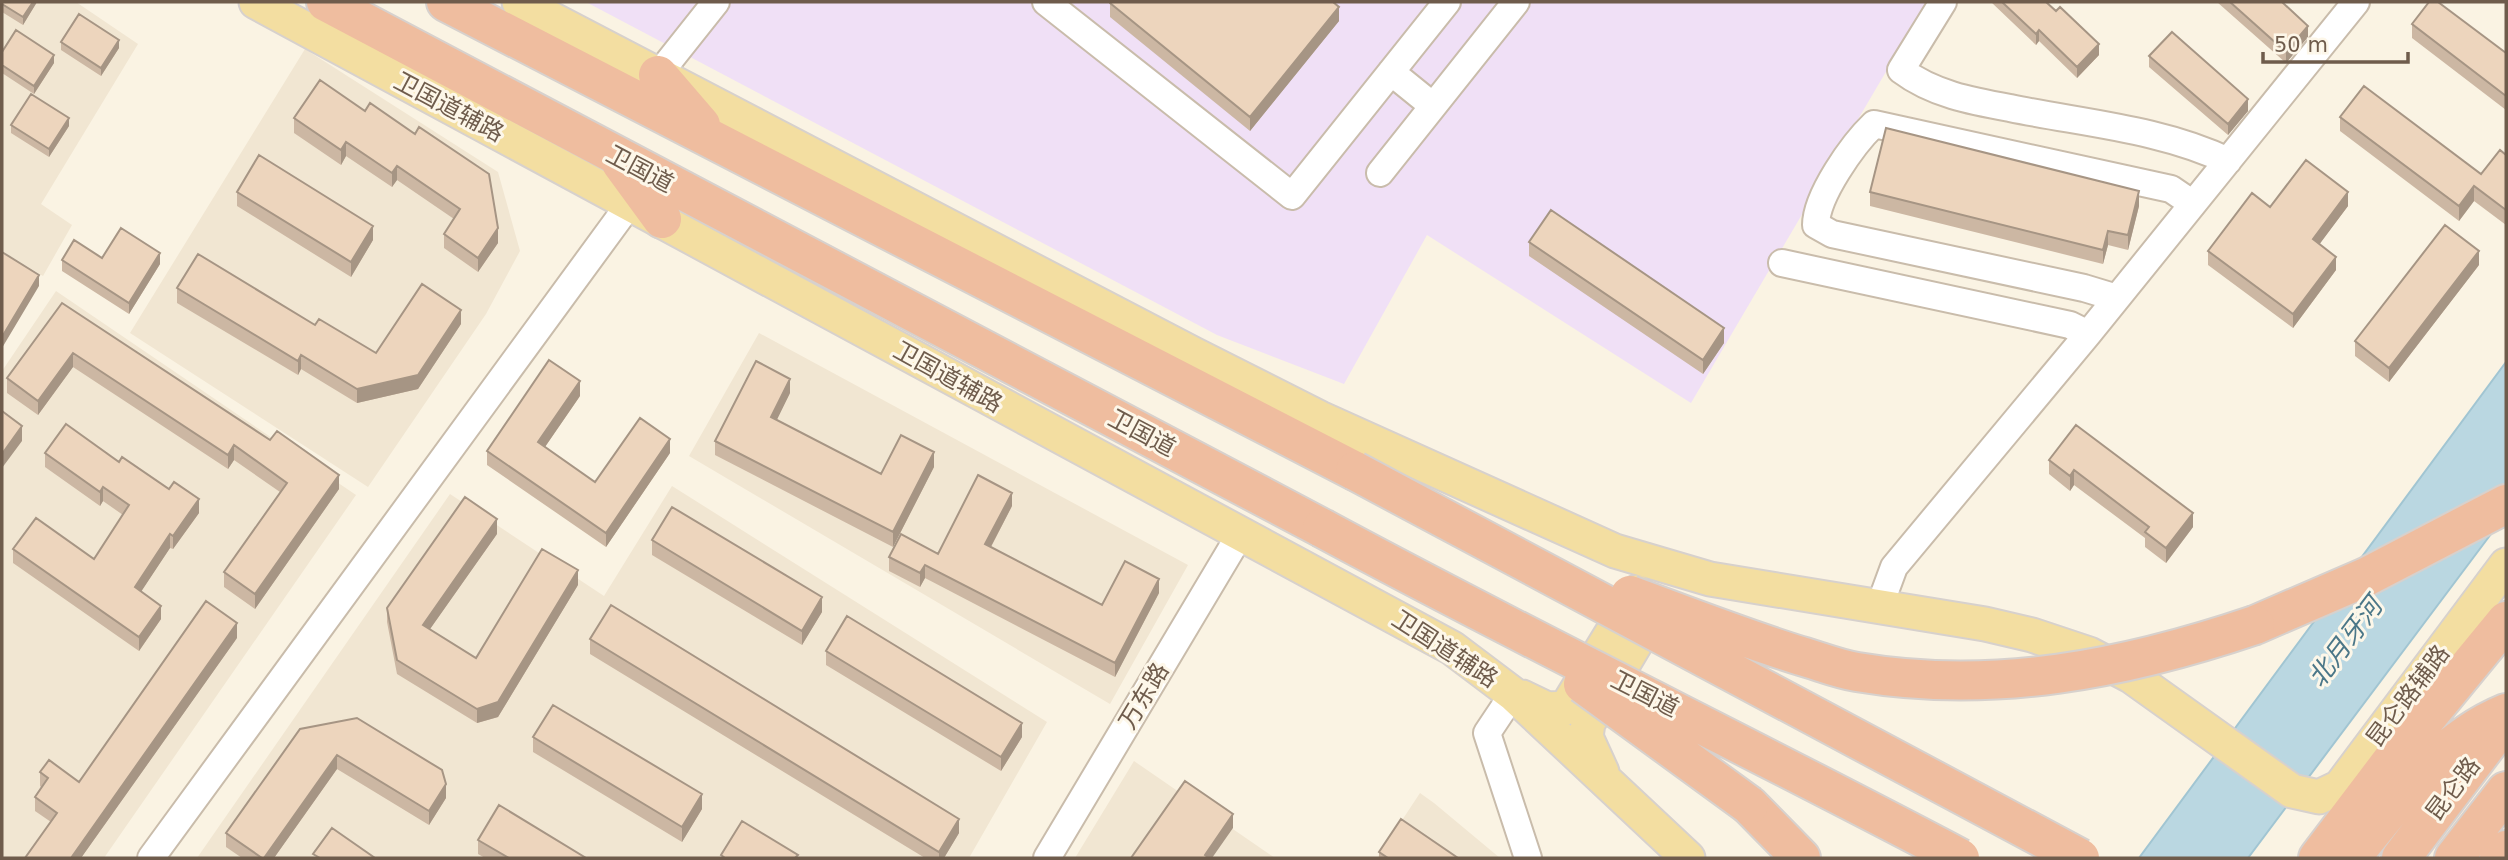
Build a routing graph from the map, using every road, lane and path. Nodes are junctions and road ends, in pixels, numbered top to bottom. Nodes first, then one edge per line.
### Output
1 (256, 2) edge
2 (265, 2) edge
3 (446, 2) edge
4 (519, 2) edge
5 (716, 2) edge
6 (1046, 2) edge
7 (1447, 2) edge
8 (1516, 2) edge
9 (1943, 2) edge
10 (2356, 2) edge
11 (333, 6) edge
12 (1076, 11) edge
13 (1391, 72) junction
14 (658, 75) junction
15 (592, 78) junction
16 (1433, 106) junction
17 (711, 137) junction
18 (615, 156) junction
19 (2228, 161) junction
20 (1380, 173) dead end
21 (2193, 204) junction
22 (646, 211) junction
23 (1782, 263) dead end
24 (2117, 298) junction
25 (2088, 334) junction
26 (2506, 504) edge
27 (1241, 533) junction
28 (1484, 540) junction
29 (1615, 551) junction
30 (2506, 565) edge
31 (1710, 579) junction
32 (1880, 605) junction
33 (2506, 621) edge
34 (1515, 632) junction
35 (1513, 694) junction
36 (2506, 713) edge
37 (2506, 720) edge
38 (1612, 789) junction
39 (2506, 791) edge
40 (2506, 821) edge
41 (2506, 850) edge
42 (151, 858) edge
43 (1047, 858) edge
44 (1528, 858) edge
45 (1688, 858) edge
46 (1801, 858) edge
47 (1960, 858) edge
48 (2080, 858) edge
49 (2318, 858) edge
50 (2351, 858) edge
51 (2401, 858) edge
52 (2454, 858) edge
53 (2478, 858) edge
54 (2499, 858) edge

1 - 22 main road, 卫国道辅路
2 - 11 main road
3 - 15 highway
4 - 14 main road
5 - 14 street
6 - 12 street
7 - 13 street
8 - 16 street
9 - 19 street
10 - 19 street
11 - 18 highway, 卫国道
12 - 13 street
13 - 16 street
14 - 15 main road
14 - 17 highway
14 - 29 main road
15 - 17 highway
16 - 20 street
17 - 28 highway, bridge
18 - 22 highway
18 - 34 highway, 卫国道, bridge
19 - 21 street
21 - 24 street
21 - 24 street
22 - 27 main road, 卫国道辅路
22 - 42 street
23 - 25 street
24 - 25 street
25 - 32 street
26 - 28 highway, bridge
27 - 35 main road, 卫国道辅路
27 - 43 street, 万东路
28 - 48 highway, bridge
29 - 31 main road
29 - 35 main road
30 - 32 main road, 昆仑路辅路
31 - 32 main road
31 - 38 main road
33 - 49 highway
34 - 46 highway, bridge
34 - 47 highway, 卫国道, bridge
35 - 38 main road, 卫国道辅路
35 - 44 street
36 - 50 highway
37 - 51 highway, 昆仑路
38 - 45 main road
39 - 52 highway, 昆仑路
40 - 53 highway
41 - 54 highway

